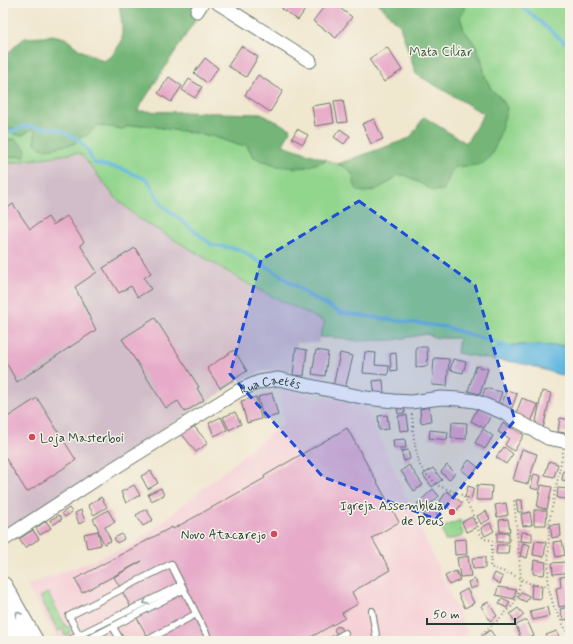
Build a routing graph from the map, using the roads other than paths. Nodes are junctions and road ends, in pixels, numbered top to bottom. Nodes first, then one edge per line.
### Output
1 (218, 3) edge
2 (310, 61) dead end
3 (568, 442) edge
4 (3, 540) edge
5 (3, 586) edge
6 (182, 588) junction
7 (372, 611) dead end
8 (196, 614) junction
9 (3, 620) edge
10 (113, 627) junction
11 (345, 634) dead end
12 (79, 635) junction
13 (14, 641) edge
14 (34, 641) edge
15 (66, 641) edge
16 (85, 641) edge
17 (121, 641) edge
18 (146, 641) edge
19 (210, 641) edge
20 (331, 641) edge
21 (377, 641) edge

1 - 2 street
3 - 4 street, Rua Caetés
14 -> 5 main road
6 - 8 lane
6 - 10 lane
6 -> 12 lane
6 - 12 lane
7 - 21 lane
8 - 18 lane
8 - 19 lane
9 - 13 highway
10 - 16 lane
10 - 17 lane
11 - 20 lane
12 - 15 lane

